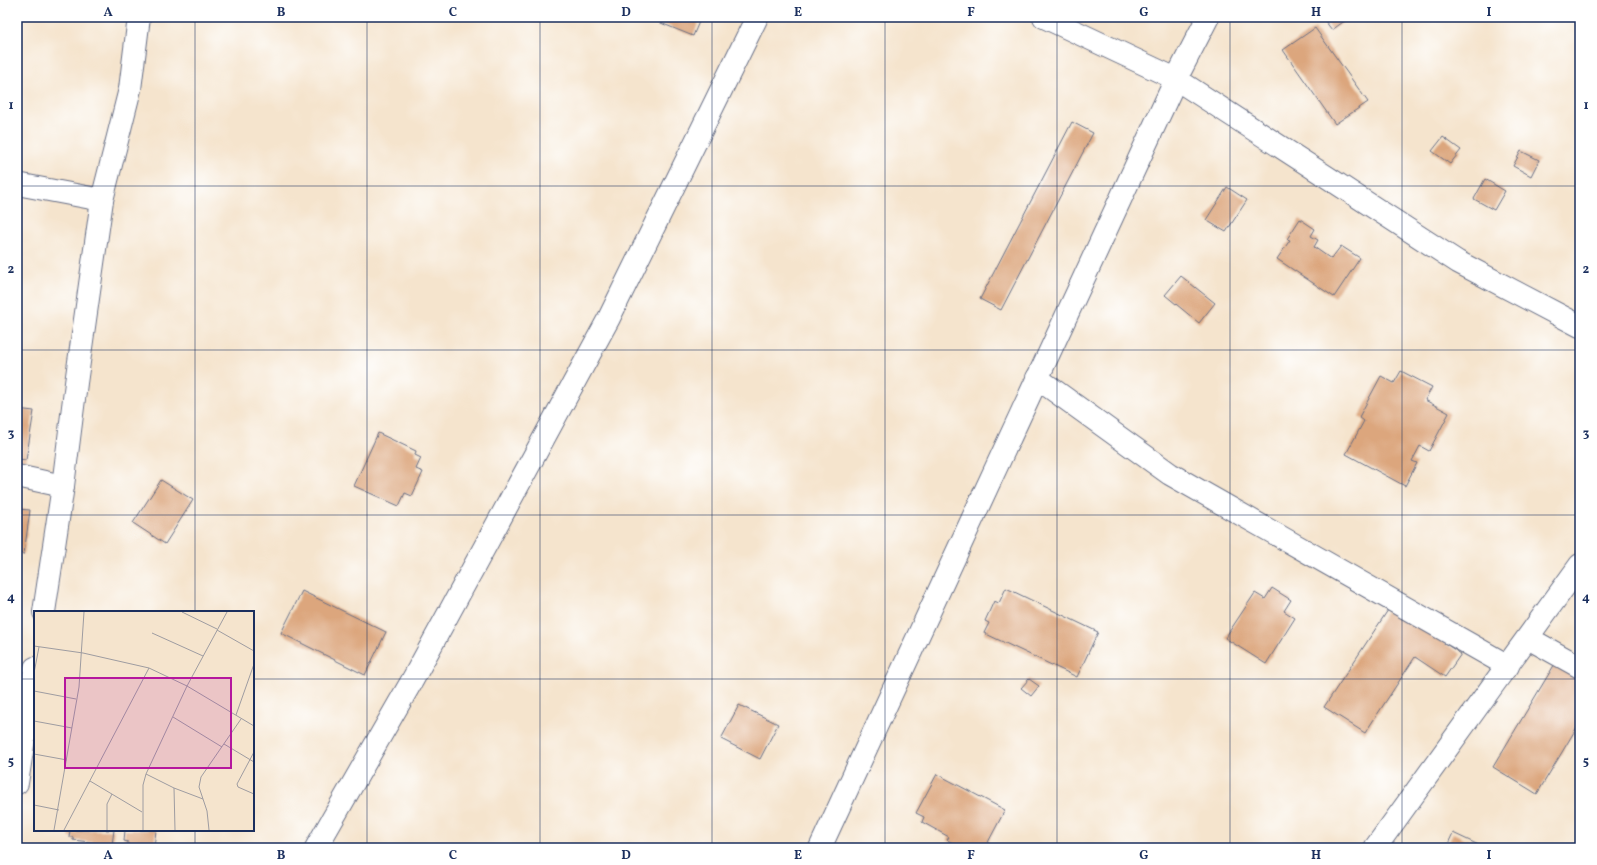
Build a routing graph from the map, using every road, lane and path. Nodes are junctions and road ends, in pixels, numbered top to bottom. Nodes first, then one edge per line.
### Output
1 (139, 17) edge
2 (757, 17) edge
3 (1044, 17) edge
4 (1208, 17) edge
5 (1176, 79) junction
6 (17, 184) edge
7 (102, 200) junction
8 (1580, 326) edge
9 (1037, 378) junction
10 (17, 476) edge
11 (64, 486) junction
12 (1580, 565) edge
13 (44, 611) edge
14 (1528, 638) junction
15 (1508, 666) junction
16 (1580, 668) edge
17 (34, 674) edge
18 (17, 783) edge
19 (316, 848) edge
20 (820, 848) edge
21 (1375, 848) edge

1 - 7 street
2 - 19 street
3 - 5 street
4 - 5 street
5 - 8 street
5 - 9 street
6 - 7 street
7 - 11 street
9 - 15 street
9 - 20 street
10 - 11 street
11 - 13 street
12 - 14 street
14 - 15 street
14 - 16 street
15 - 21 street
17 - 18 street

